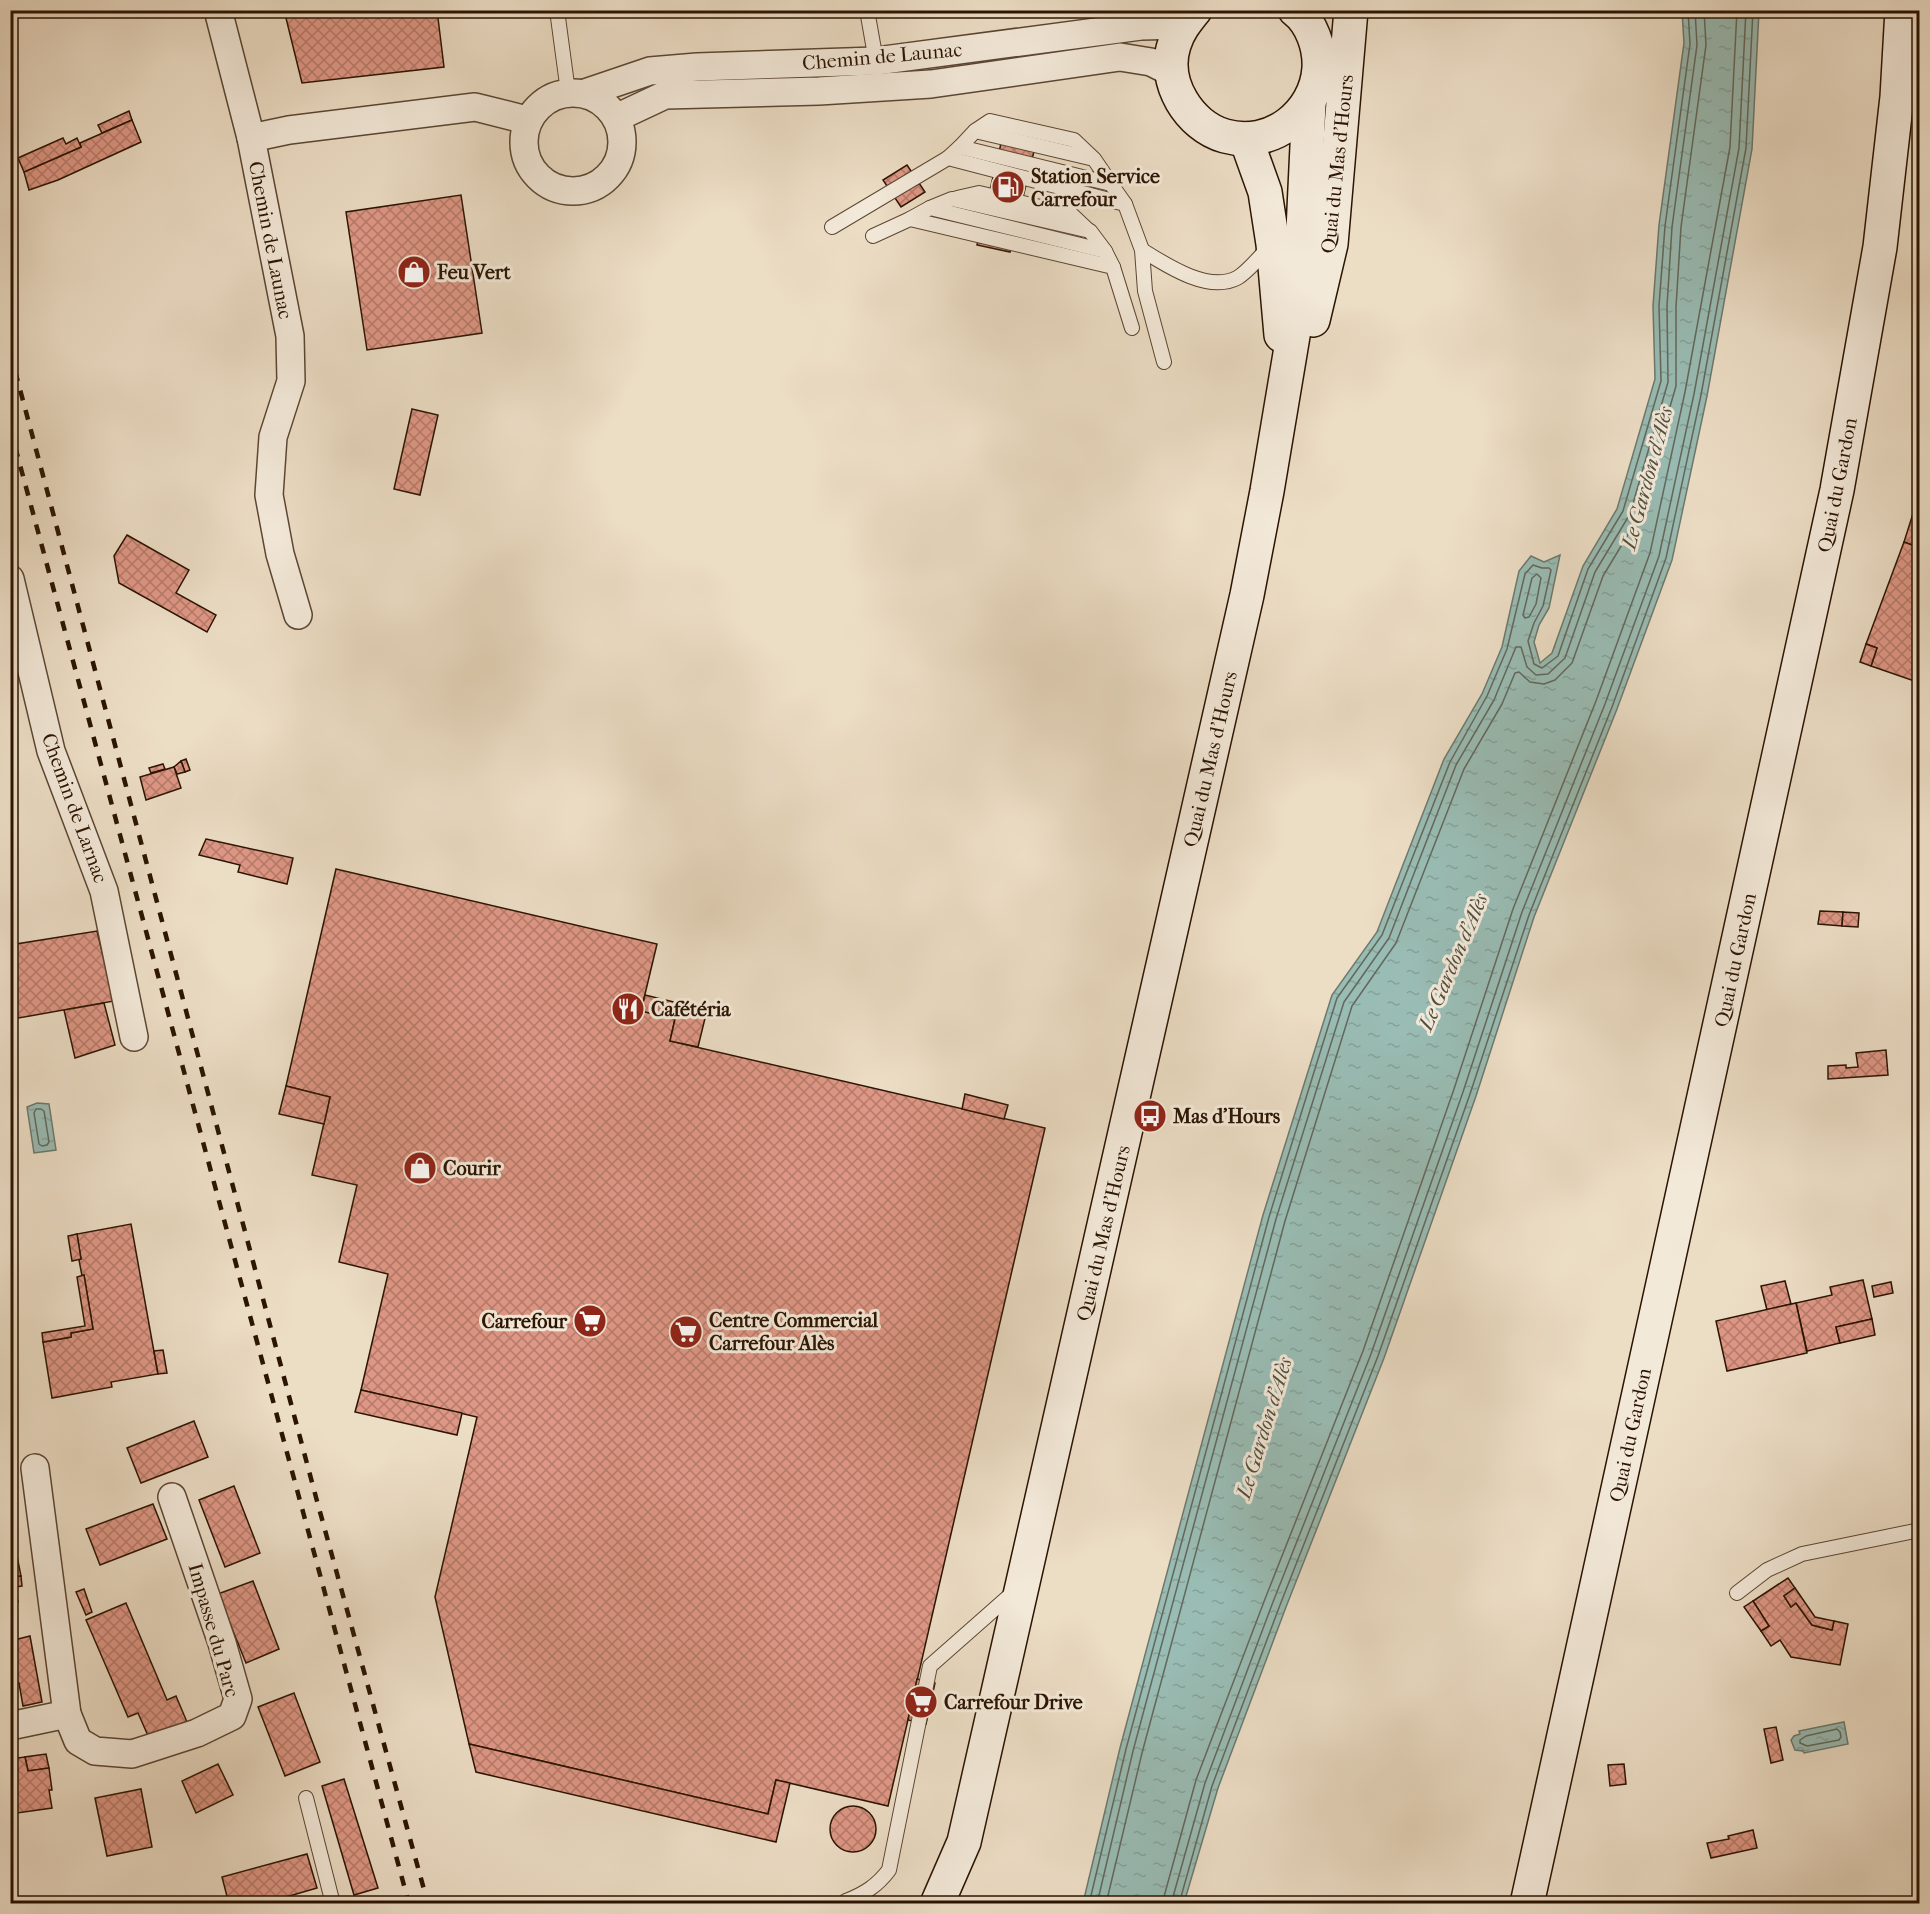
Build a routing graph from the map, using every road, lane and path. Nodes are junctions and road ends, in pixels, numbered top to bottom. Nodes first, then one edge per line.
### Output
1 (218, 10) edge
2 (557, 10) edge
3 (867, 10) edge
4 (1295, 10) edge
5 (1325, 10) edge
6 (1351, 10) edge
7 (1902, 10) edge
8 (1189, 18) edge
9 (1319, 57) junction
10 (876, 61) junction
11 (1171, 72) junction
12 (576, 93) junction
13 (1309, 104) junction
14 (616, 118) junction
15 (527, 120) junction
16 (251, 138) junction
17 (1246, 139) junction
18 (960, 147) junction
19 (948, 158) junction
20 (1111, 184) junction
21 (1125, 204) junction
22 (930, 208) junction
23 (910, 219) junction
24 (832, 227) dead end
25 (873, 236) dead end
26 (1273, 244) junction
27 (1142, 250) junction
28 (1105, 251) junction
29 (1113, 267) junction
30 (1132, 328) dead end
31 (1164, 362) dead end
32 (1286, 381) junction
33 (10, 579) edge
34 (298, 615) dead end
35 (134, 1037) dead end
36 (34, 1468) dead end
37 (172, 1497) dead end
38 (1920, 1530) edge
39 (1023, 1583) junction
40 (1737, 1593) dead end
41 (67, 1714) junction
42 (10, 1726) edge
43 (306, 1798) dead end
44 (333, 1904) edge
45 (846, 1904) edge
46 (937, 1904) edge
47 (1527, 1904) edge

1 - 16 street
2 - 12 lane
3 - 10 lane
4 - 9 street
5 - 9 street, Quai du Mas d'Hours
6 - 32 street, Quai du Mas d'Hours
7 - 47 street, Quai du Gardon
8 - 10 street, Chemin de Launac
8 - 11 street
9 - 13 street, Quai du Mas d'Hours
10 - 12 street, Chemin de Launac
11 - 14 street, Chemin de Launac
11 - 17 street
12 - 14 street
12 - 15 street
13 - 17 street
13 - 32 street, Quai du Mas d'Hours
14 - 15 street
15 - 16 street, Chemin de Launac
16 - 34 street, Chemin de Launac
17 - 26 street, Quai du Mas d'Hours
18 - 19 lane
18 - 20 lane
18 - 20 lane
19 - 21 lane
19 - 24 lane
20 - 21 lane
21 - 27 lane
22 - 23 lane
22 - 28 lane
22 - 28 lane
23 - 25 lane
23 - 29 lane
26 - 27 lane
26 - 32 street, Quai du Mas d'Hours
27 - 31 lane
28 - 29 lane
29 - 30 lane
32 - 39 street, Quai du Mas d'Hours
33 - 35 street, Chemin de Larnac
36 - 41 street, Impasse du Parc
37 - 41 street, Impasse du Parc
38 - 40 lane
39 - 45 lane
39 - 46 street, Quai du Mas d'Hours
41 - 42 street
43 - 44 lane

